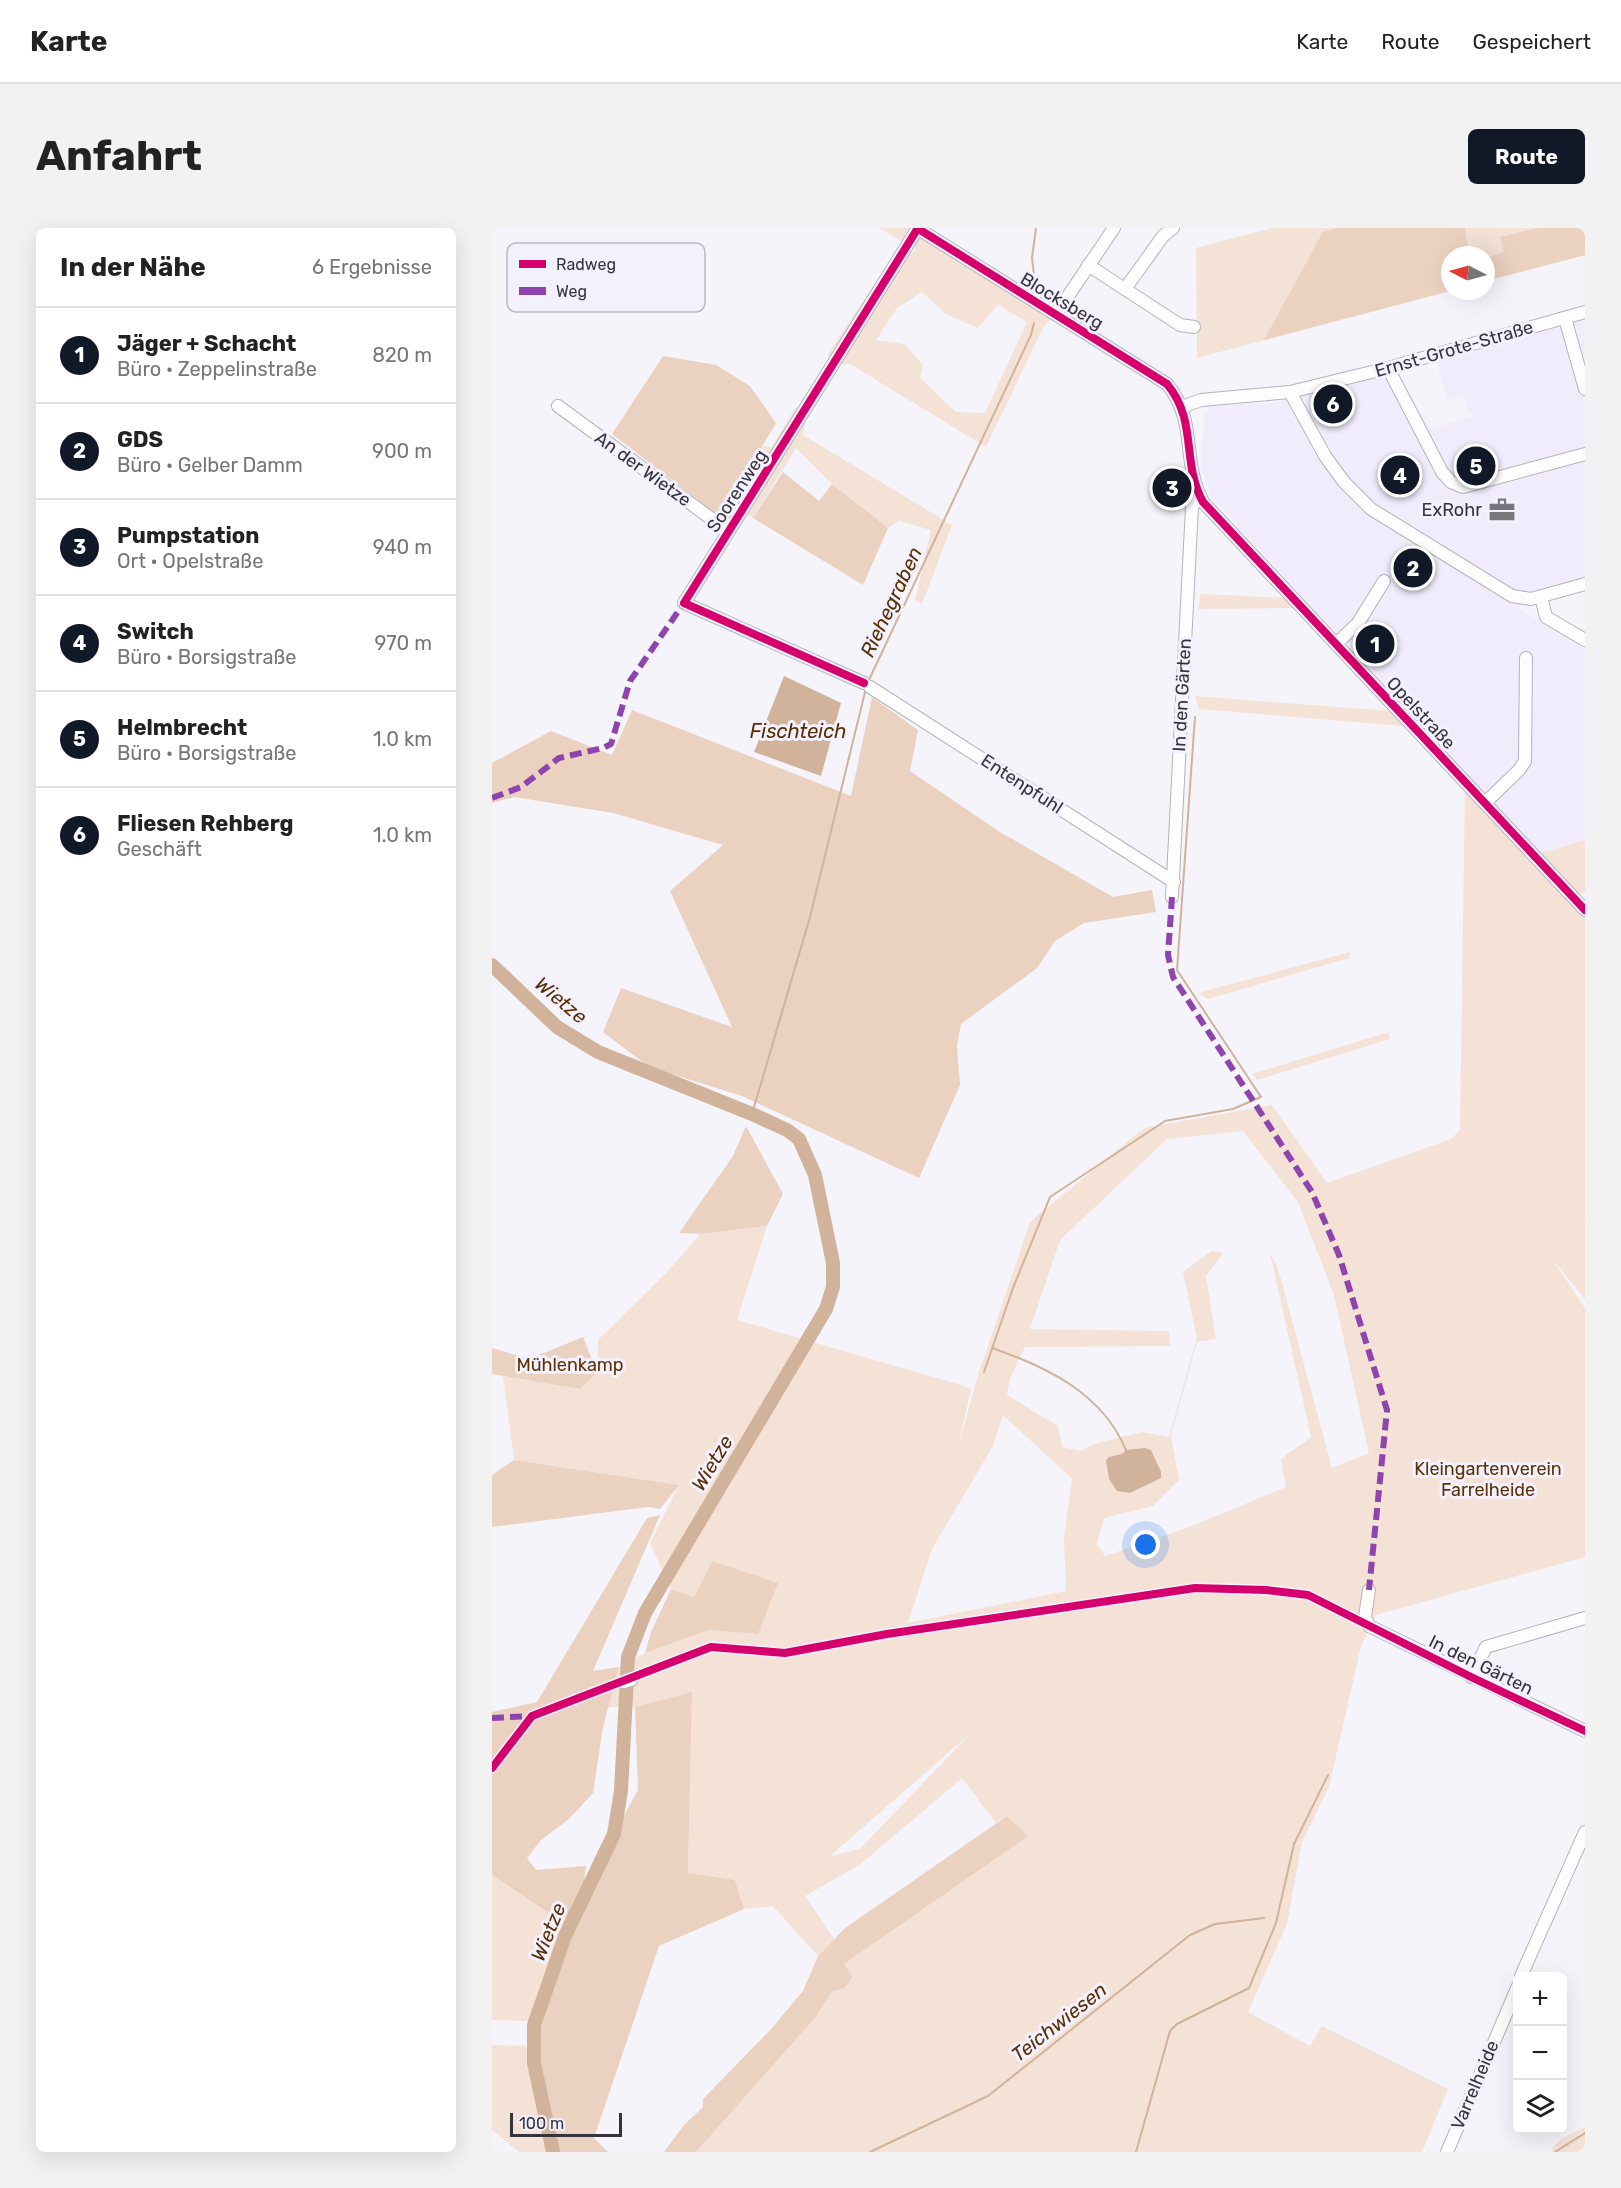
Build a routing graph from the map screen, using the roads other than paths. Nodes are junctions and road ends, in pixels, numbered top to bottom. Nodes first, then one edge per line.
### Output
1 (917, 228) edge
2 (1114, 228) edge
3 (1173, 228) edge
4 (1088, 264) junction
5 (1125, 289) junction
6 (1585, 312) edge
7 (1056, 314) junction
8 (1565, 318) junction
9 (1194, 327) dead end
10 (1388, 368) junction
11 (1585, 389) edge
12 (1290, 392) junction
13 (558, 406) dead end
14 (1182, 407) junction
15 (1585, 454) edge
16 (1200, 495) junction
17 (728, 531) junction
18 (1384, 581) dead end
19 (1585, 584) edge
20 (1541, 597) junction
21 (1585, 640) edge
22 (1336, 644) junction
23 (1526, 658) dead end
24 (867, 685) joint
25 (1485, 803) junction
26 (1174, 882) junction
27 (1172, 897) dead end
28 (1585, 910) edge
29 (1368, 1590) dead end
30 (1585, 1618) edge
31 (1471, 1677) junction
32 (1585, 1731) edge
33 (1585, 1832) edge
34 (1523, 1972) edge
35 (1513, 1998) edge
36 (1447, 2152) edge

1 - 7 street, Blocksberg
1 - 17 street, Soorenweg
2 - 4 street
3 - 5 street
4 - 5 street
4 - 7 street
5 - 9 street
6 - 8 street, Ernst-Grote-Straße
7 - 14 street, Blocksberg
8 - 10 street, Ernst-Grote-Straße
8 - 11 street
10 - 12 street, Ernst-Grote-Straße
10 - 15 street
12 - 14 street, Ernst-Grote-Straße
12 - 20 street
13 - 17 street, An der Wietze
14 - 16 street, Opelstraße
16 - 22 street, Opelstraße
16 - 26 street, In den Gärten
17 - 24 street, Soorenweg
18 - 22 street
19 - 20 street
20 - 21 street
22 - 25 street, Opelstraße
23 - 25 street
24 - 26 street, Entenpfuhl
25 - 28 street, Opelstraße
26 - 27 street, In den Gärten
29 - 31 street, In den Gärten
30 - 31 street
31 - 32 street, In den Gärten
33 - 34 street
35 - 36 street, Varrelheide

